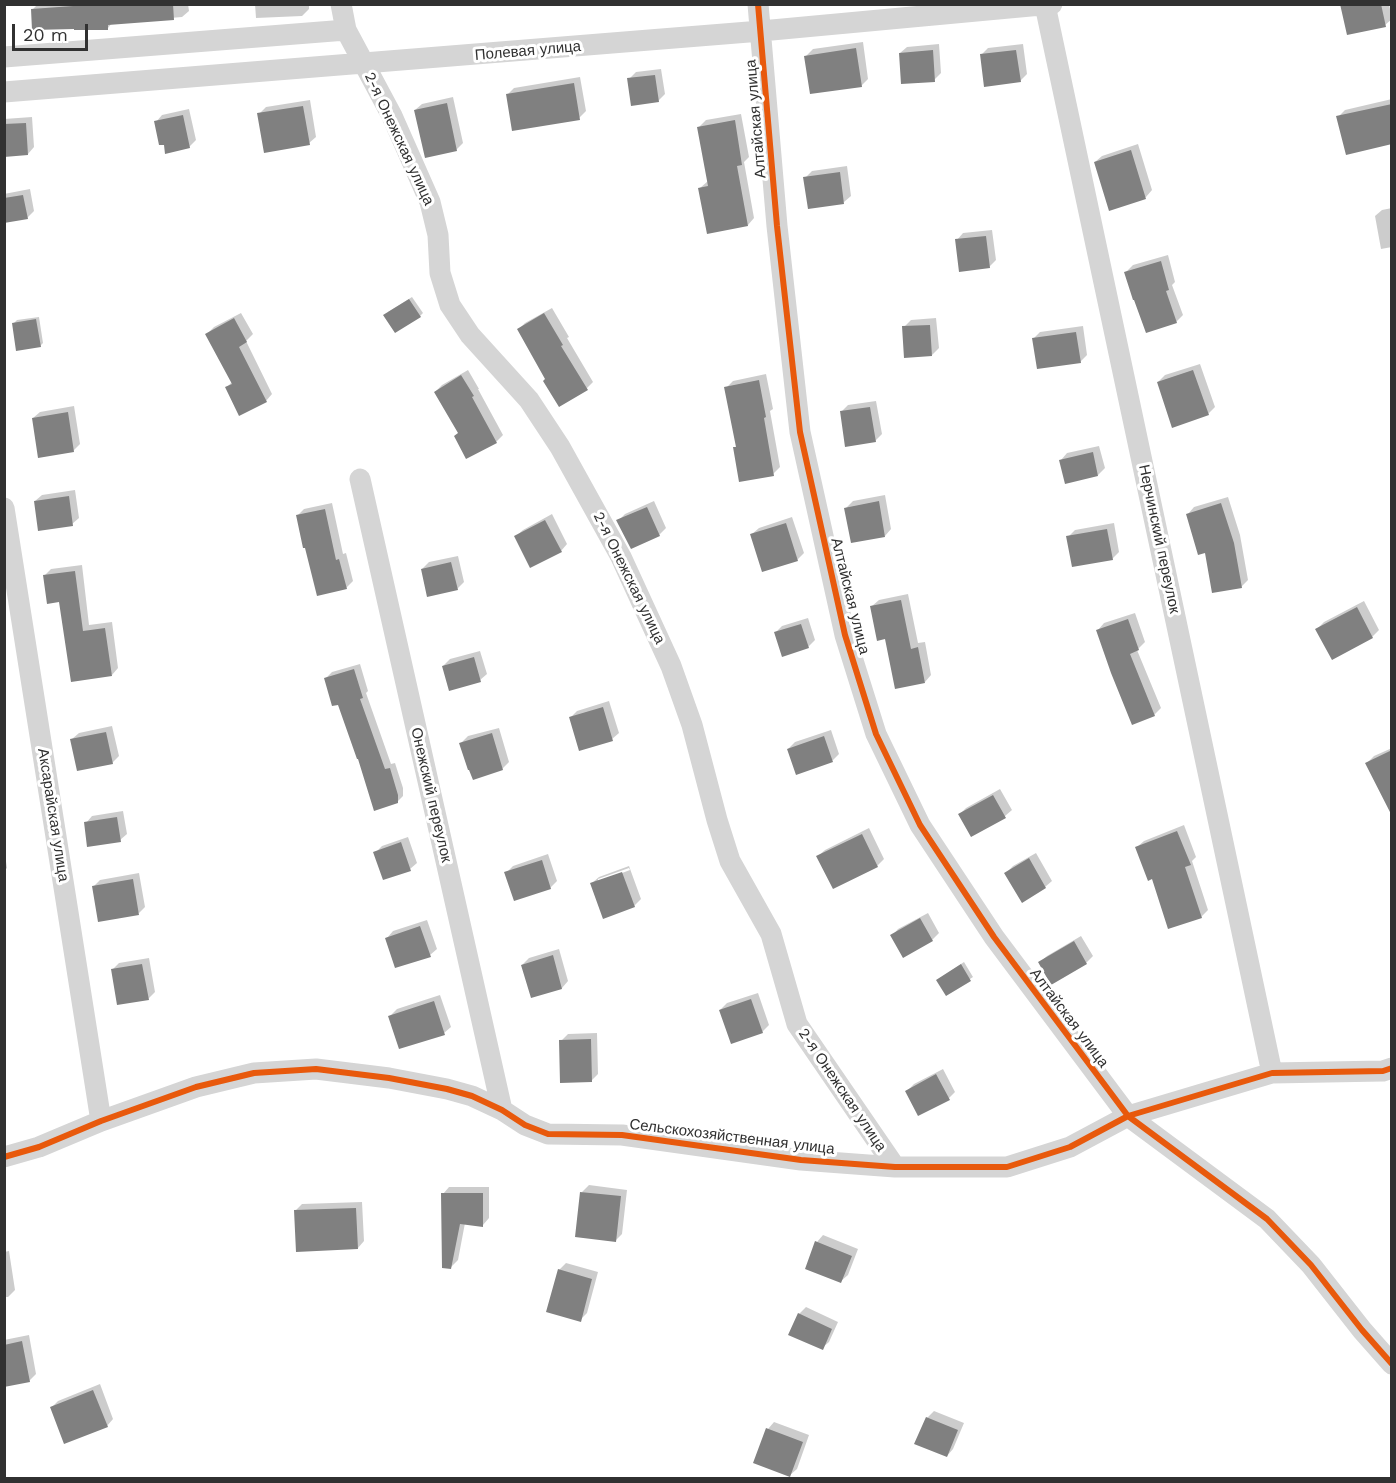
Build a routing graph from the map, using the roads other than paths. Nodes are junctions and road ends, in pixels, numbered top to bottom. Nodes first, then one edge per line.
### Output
1 (341, 4) edge
2 (758, 4) edge
3 (1049, 5) edge
4 (346, 30) junction
5 (761, 31) junction
6 (4, 57) edge
7 (365, 64) junction
8 (4, 92) edge
9 (360, 479) dead end
10 (4, 508) edge
11 (1392, 1068) edge
12 (1272, 1073) junction
13 (502, 1110) junction
14 (1128, 1116) junction
15 (102, 1121) junction
16 (4, 1157) edge
17 (894, 1167) junction
18 (1392, 1364) edge

1 - 4 street, 2-я Онежская улица
2 - 5 street, Алтайская улица
3 - 5 street, Полевая улица
3 - 12 street, Нерчинский переулок
4 - 6 street
4 - 7 street, 2-я Онежская улица
5 - 7 street, Полевая улица
5 - 14 street, Алтайская улица
7 - 8 street, Полевая улица
7 - 17 street, 2-я Онежская улица
9 - 13 street, Онежский переулок
10 - 15 street, Аксарайская улица
11 - 12 street, Сельскохозяйственная улица
12 - 14 street, Сельскохозяйственная улица
13 - 15 street, Сельскохозяйственная улица
13 - 17 street, Сельскохозяйственная улица
14 - 17 street, Сельскохозяйственная улица
14 - 18 street, Алтайская улица
15 - 16 street, Сельскохозяйственная улица

